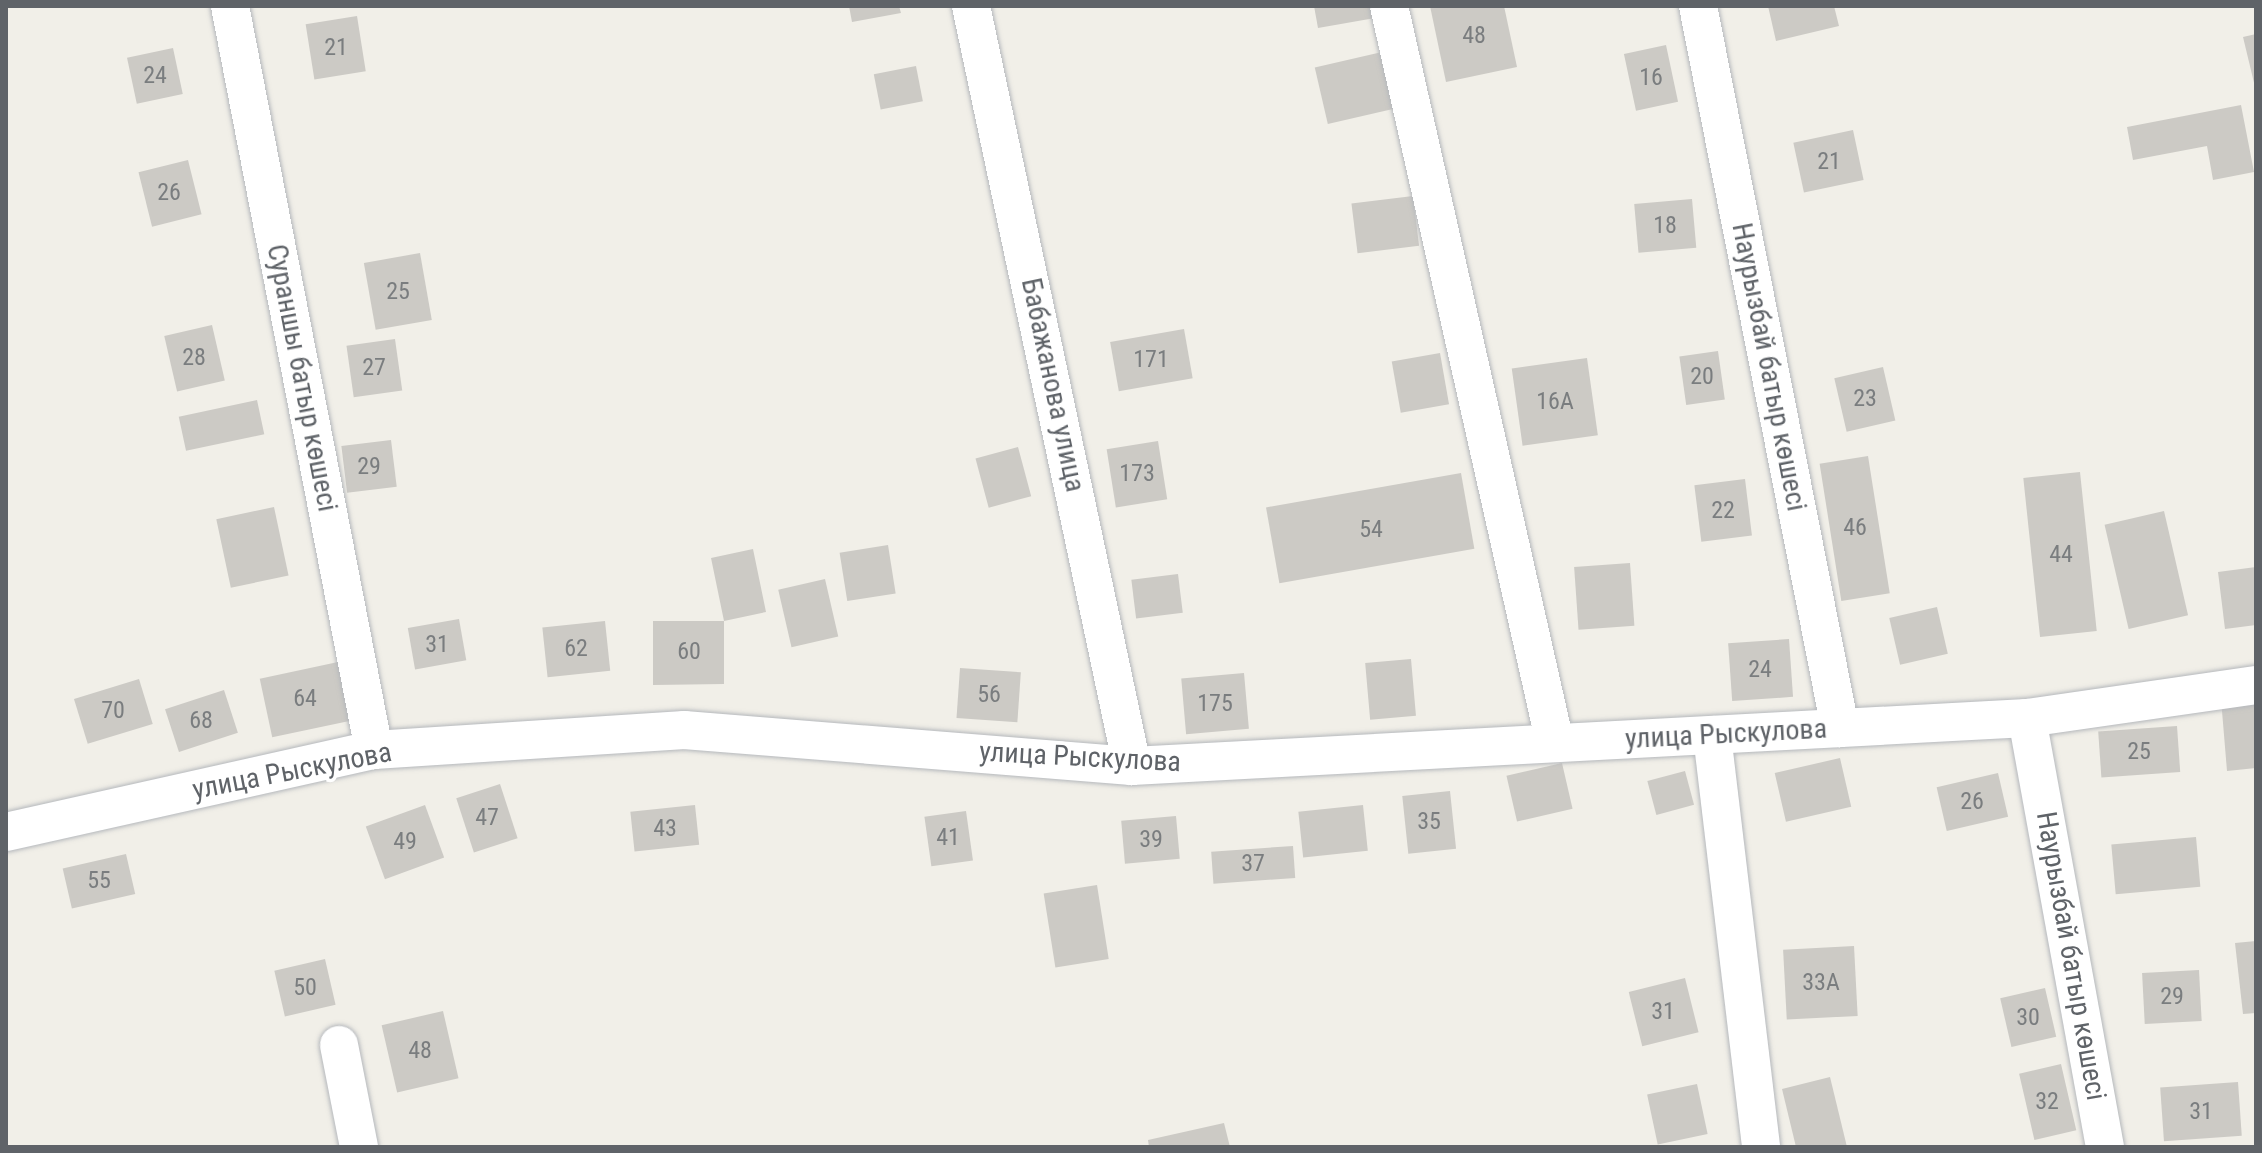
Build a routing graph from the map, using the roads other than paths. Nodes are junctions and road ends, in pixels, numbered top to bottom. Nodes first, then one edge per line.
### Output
1 (230, 6) edge
2 (971, 6) edge
3 (1389, 6) edge
4 (1698, 6) edge
5 (2256, 685) edge
6 (2027, 718) junction
7 (1840, 728) junction
8 (1712, 735) junction
9 (1555, 743) junction
10 (374, 750) junction
11 (1132, 766) junction
12 (6, 832) edge
13 (339, 1045) dead end
14 (359, 1147) edge
15 (1761, 1147) edge
16 (2105, 1147) edge

1 - 10 street, Сураншы батыр көшесі
2 - 11 street, Бабажанова улица
3 - 9 street
4 - 7 street, Наурызбай батыр көшесі
5 - 6 street, улица Рыскулова
6 - 7 street, улица Рыскулова
6 - 16 street, Наурызбай батыр көшесі
7 - 8 street, улица Рыскулова
8 - 9 street, улица Рыскулова
8 - 15 street
9 - 11 street, улица Рыскулова
10 - 11 street, улица Рыскулова
10 - 12 street, улица Рыскулова
13 - 14 street

